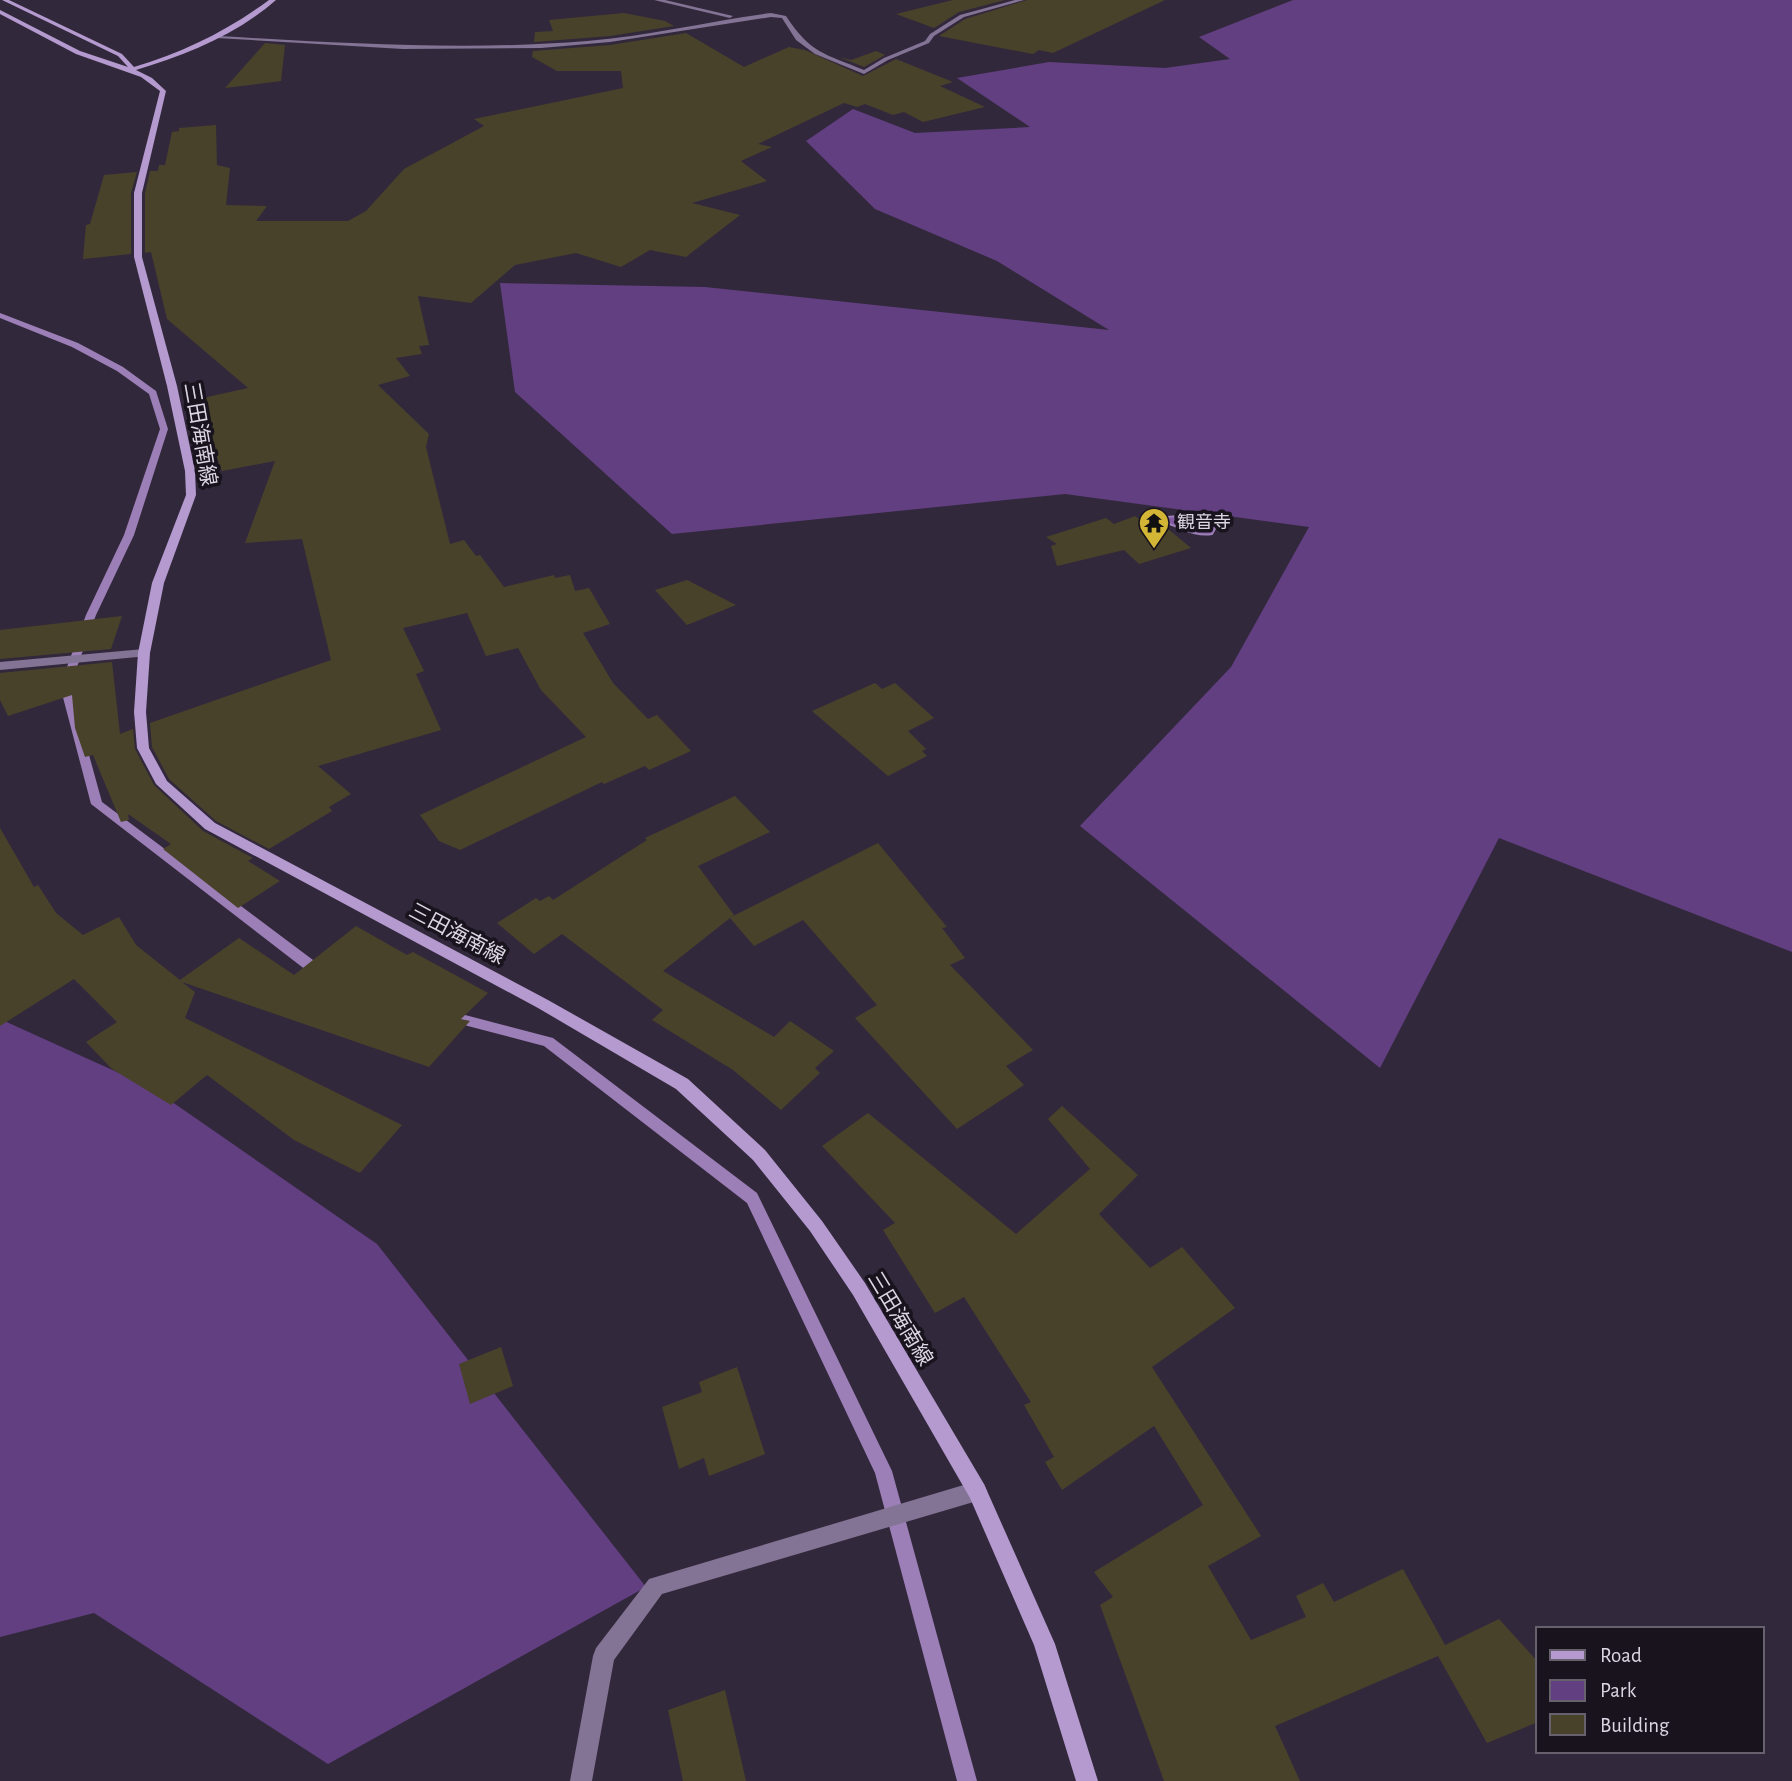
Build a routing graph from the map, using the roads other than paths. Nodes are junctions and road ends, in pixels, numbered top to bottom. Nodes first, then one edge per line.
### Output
1 (5, 0) edge
2 (273, 0) edge
3 (657, 0) edge
4 (1021, 0) edge
5 (20, 8) junction
6 (0, 12) edge
7 (740, 18) junction
8 (219, 38) junction
9 (133, 69) junction
10 (144, 653) junction
11 (0, 666) edge
12 (977, 1491) junction
13 (581, 1781) edge
14 (1087, 1781) edge

1 - 5 main road, 三田海南線
2 - 8 main road
3 - 7 street
4 - 7 street
5 - 6 main road
5 - 9 main road, 三田海南線
6 - 9 main road, 三田海南線
7 - 8 street
8 - 9 main road
9 - 10 main road, 三田海南線
10 - 11 street
10 - 12 main road, 三田海南線
12 - 13 street
12 - 14 main road, 三田海南線

